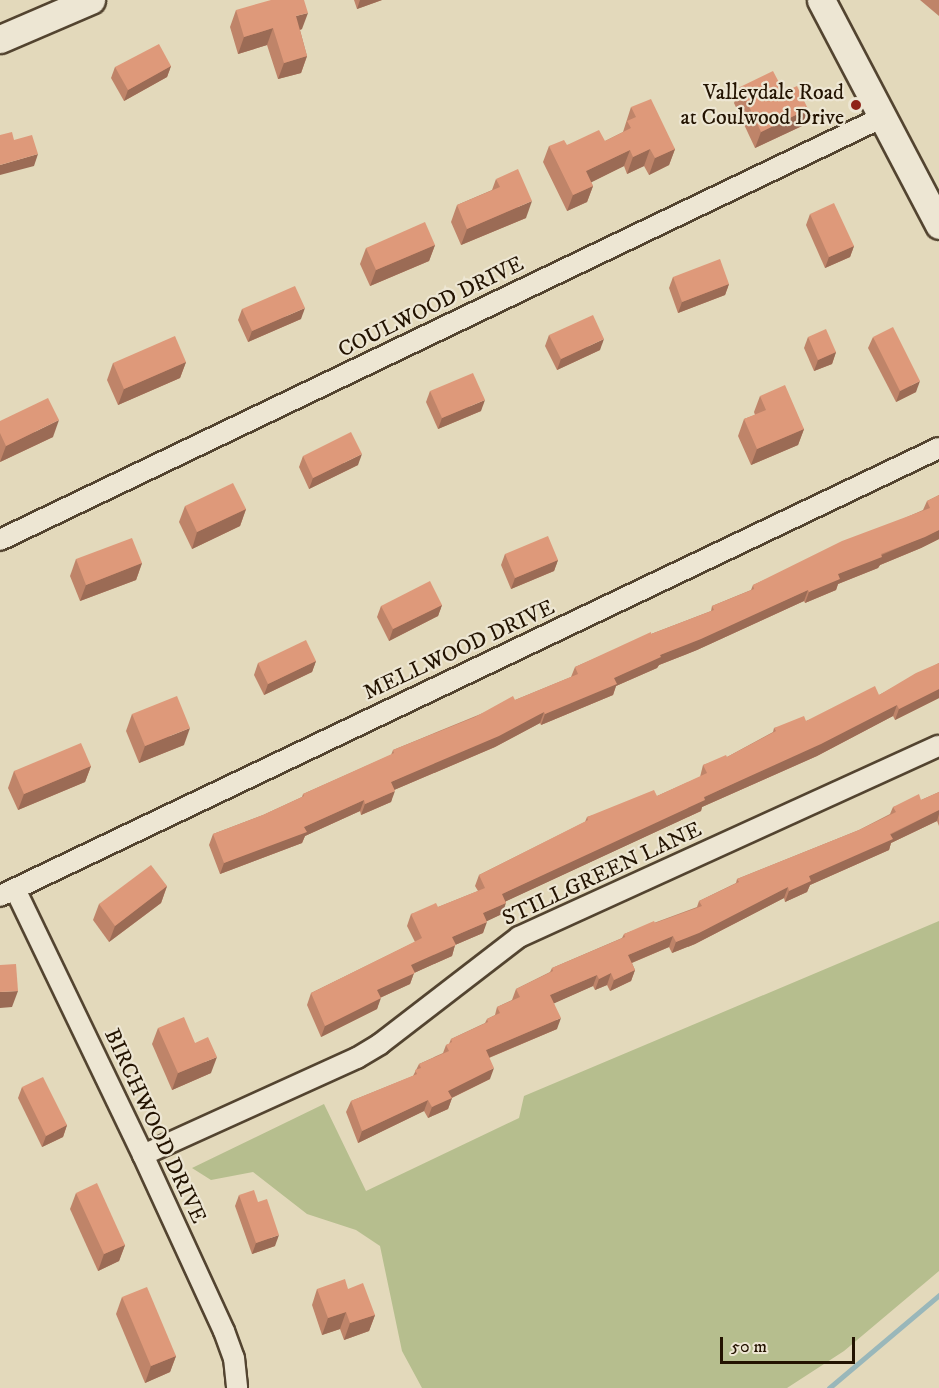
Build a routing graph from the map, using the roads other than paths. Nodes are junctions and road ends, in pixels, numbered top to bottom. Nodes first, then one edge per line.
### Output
1 (91, 0) edge
2 (821, 0) edge
3 (0, 39) edge
4 (883, 117) junction
5 (939, 225) edge
6 (939, 448) edge
7 (0, 540) edge
8 (939, 746) edge
9 (7, 892) edge
10 (143, 1155) junction
11 (237, 1388) edge

1 - 3 street
2 - 4 street
4 - 5 street
4 - 7 street, COULWOOD DRIVE
6 - 9 street, MELLWOOD DRIVE
8 - 10 street, STILLGREEN LANE
9 - 10 street, BIRCHWOOD DRIVE
10 - 11 street, BIRCHWOOD DRIVE

